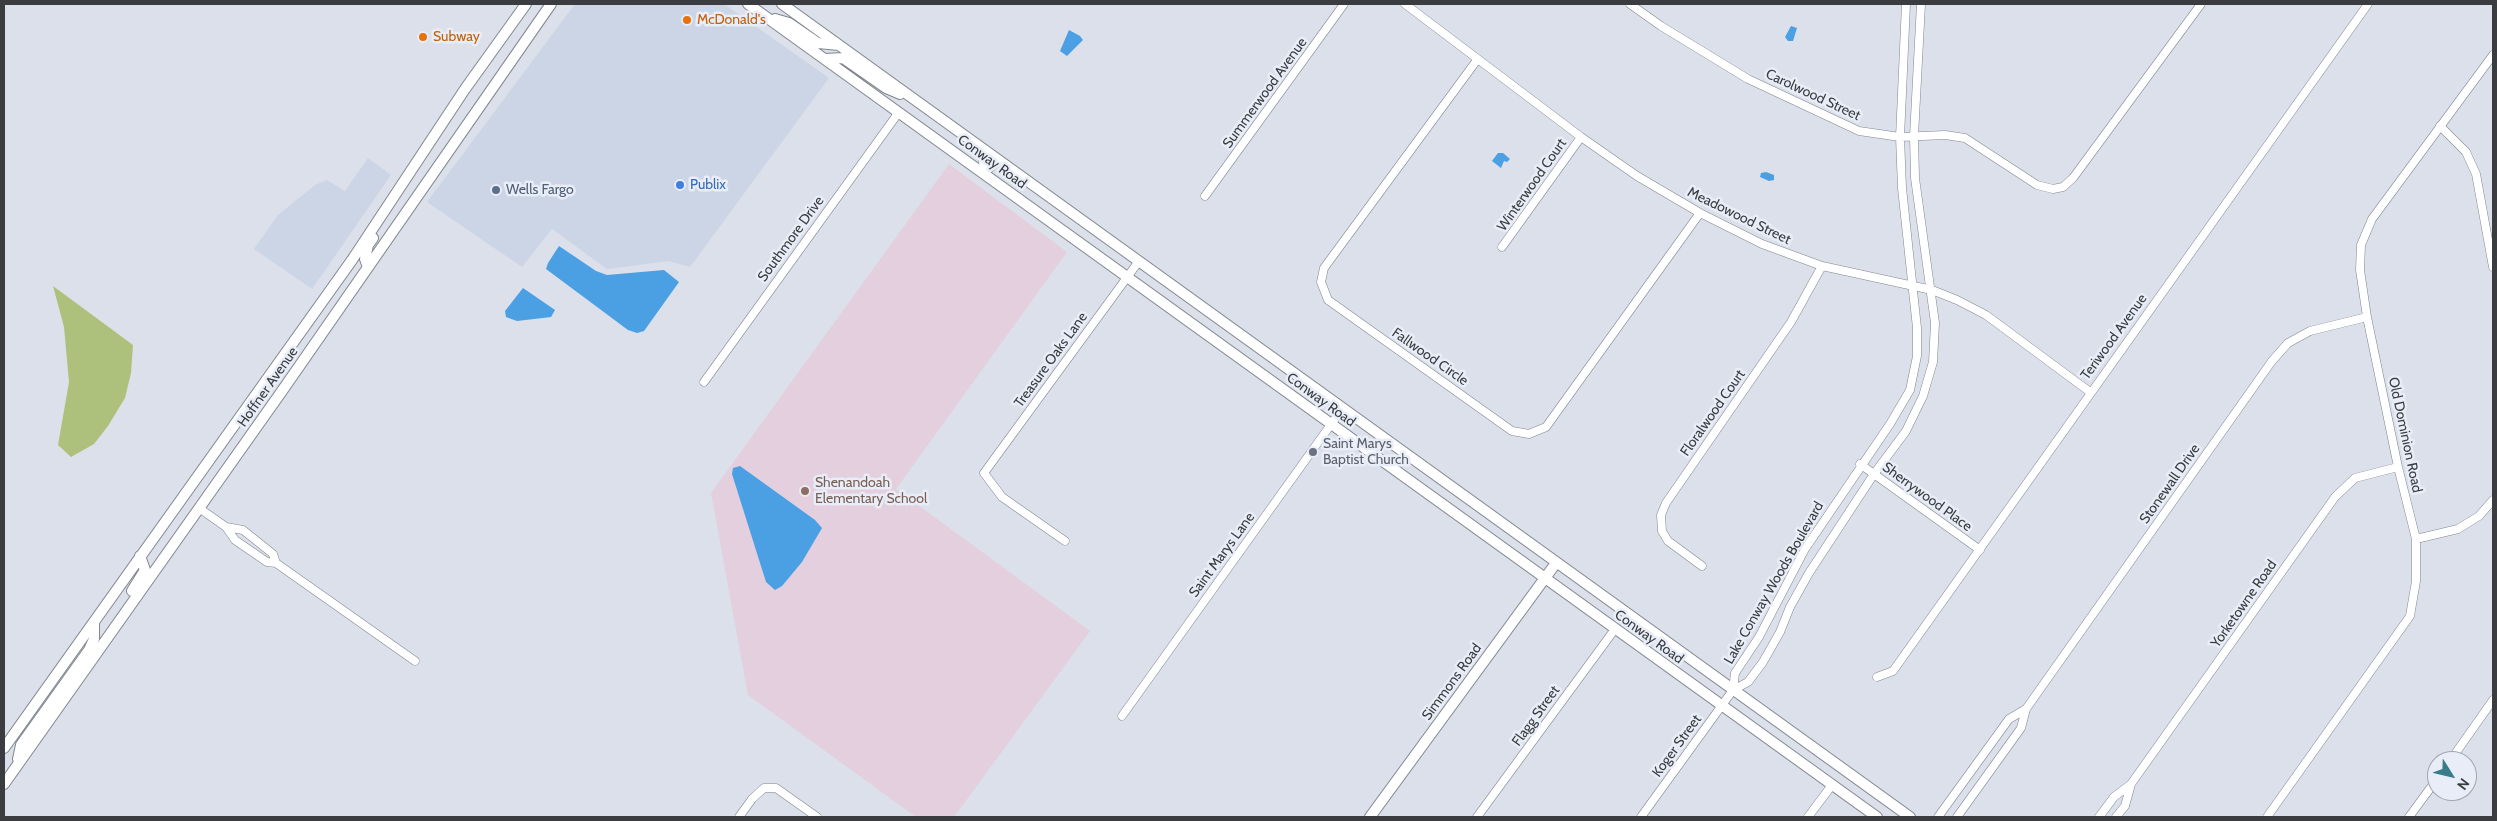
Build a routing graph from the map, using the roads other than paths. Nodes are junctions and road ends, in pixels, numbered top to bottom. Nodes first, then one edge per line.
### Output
1 (526, 4) edge
2 (551, 4) edge
3 (748, 4) edge
4 (782, 4) edge
5 (1344, 4) edge
6 (1405, 4) edge
7 (1630, 4) edge
8 (1906, 4) edge
9 (1921, 4) edge
10 (2201, 4) edge
11 (2368, 4) edge
12 (765, 16) junction
13 (839, 45) junction
14 (2493, 55) edge
15 (825, 59) junction
16 (1478, 60) junction
17 (913, 98) junction
18 (899, 112) junction
19 (2440, 126) junction
20 (1900, 136) junction
21 (1914, 136) junction
22 (1581, 137) junction
23 (982, 148) junction
24 (999, 160) junction
25 (984, 173) junction
26 (1205, 196) dead end
27 (384, 212) junction
28 (1700, 213) junction
29 (1502, 247) dead end
30 (352, 260) junction
31 (1139, 262) junction
32 (1822, 266) junction
33 (368, 267) junction
34 (2493, 268) edge
35 (1128, 277) junction
36 (1913, 286) junction
37 (1932, 290) junction
38 (2367, 317) junction
39 (300, 365) junction
40 (704, 382) dead end
41 (2090, 392) junction
42 (1342, 409) junction
43 (1331, 424) junction
44 (1860, 464) junction
45 (2398, 467) junction
46 (1874, 474) junction
47 (2493, 500) edge
48 (199, 508) junction
49 (226, 527) junction
50 (2416, 539) junction
51 (1064, 541) dead end
52 (1980, 550) junction
53 (140, 556) junction
54 (276, 563) junction
55 (1556, 563) junction
56 (1702, 566) dead end
57 (1545, 578) junction
58 (94, 622) junction
59 (1615, 629) junction
60 (106, 639) junction
61 (415, 662) dead end
62 (1877, 677) dead end
63 (1733, 690) junction
64 (2493, 700) edge
65 (1722, 706) junction
66 (2026, 709) junction
67 (1122, 716) dead end
68 (4, 748) edge
69 (2457, 751) edge
70 (17, 765) junction
71 (4, 784) edge
72 (2131, 784) junction
73 (1832, 785) junction
74 (2427, 792) edge
75 (1874, 815) edge
76 (739, 817) edge
77 (817, 817) edge
78 (1370, 817) edge
79 (1478, 817) edge
80 (1641, 817) edge
81 (1808, 817) edge
82 (1886, 817) edge
83 (1910, 817) edge
84 (1938, 817) edge
85 (1957, 817) edge
86 (2099, 817) edge
87 (2116, 817) edge
88 (2267, 817) edge
89 (2409, 817) edge

1 - 27 main road, Hoffner Avenue
2 - 33 main road, Hoffner Avenue
3 - 12 main road, Conway Road
4 - 13 main road, Conway Road
5 - 26 street, Summerwood Avenue
6 - 16 street, Meadowood Street
7 - 20 street, Carolwood Street
8 - 20 street, Lake Conway Woods Boulevard
9 - 21 street, Lake Conway Woods Boulevard
10 - 21 street, Carolwood Street
11 - 41 street, Teriwood Avenue
12 - 13 main road
12 - 15 main road, Conway Road
13 - 17 main road, Conway Road
14 - 19 street, Old Dominion Road
15 - 17 main road
15 - 18 main road, Conway Road
16 - 22 street, Meadowood Street
16 - 28 street, Fallwood Circle
17 - 23 main road, Conway Road
18 - 25 main road, Conway Road
18 - 40 street, Southmore Drive
19 - 34 street
19 - 38 street, Old Dominion Road
20 - 21 street, Carolwood Street
20 - 36 street, Lake Conway Woods Boulevard
21 - 37 street, Lake Conway Woods Boulevard
22 - 28 street, Meadowood Street
22 - 29 street, Winterwood Court
23 - 24 main road, Conway Road
23 - 25 street
24 - 25 street
24 - 31 main road, Conway Road
25 - 35 main road, Conway Road
27 - 30 main road, Hoffner Avenue
27 - 33 main road
28 - 32 street, Meadowood Street
30 - 39 main road
30 - 53 main road, Hoffner Avenue
31 - 35 street, Treasure Oaks Lane
31 - 42 main road, Conway Road
32 - 36 street, Meadowood Street
32 - 56 street, Floralwood Court
33 - 39 main road, Hoffner Avenue
35 - 43 main road, Conway Road
35 - 51 street, Treasure Oaks Lane
36 - 37 street, Meadowood Street
36 - 44 street, Lake Conway Woods Boulevard
37 - 41 street, Meadowood Street
37 - 46 street, Lake Conway Woods Boulevard
38 - 45 street, Old Dominion Road
38 - 66 street, Stonewall Drive
39 - 48 main road, Hoffner Avenue
41 - 52 street, Teriwood Avenue
42 - 43 street, Saint Marys Lane
42 - 55 main road, Conway Road
43 - 57 main road, Conway Road
43 - 67 street, Saint Marys Lane
44 - 46 street, Sherrywood Place
44 - 63 street, Lake Conway Woods Boulevard
45 - 50 street, Old Dominion Road
45 - 72 street, Yorketowne Road
46 - 52 street, Sherrywood Place
46 - 63 street, Lake Conway Woods Boulevard
47 - 50 street
48 - 49 street
48 - 60 main road, Hoffner Avenue
49 - 54 street
49 - 54 street
50 - 88 street, Old Dominion Road
52 - 62 street, Teriwood Avenue
53 - 58 main road, Hoffner Avenue
53 - 60 main road
54 - 61 street
55 - 57 main road, Simmons Road
55 - 63 main road, Conway Road
57 - 59 main road, Conway Road
57 - 78 main road, Simmons Road
58 - 68 main road, Hoffner Avenue
58 - 70 main road
59 - 65 main road, Conway Road
59 - 79 street, Flagg Street
60 - 70 main road, Hoffner Avenue
63 - 65 street, Koger Street
63 - 83 main road, Conway Road
64 - 69 street
65 - 73 main road, Conway Road
65 - 80 street, Koger Street
66 - 84 street, Stonewall Drive
66 - 85 street, Stonewall Drive
70 - 71 main road, Hoffner Avenue
72 - 86 street, Yorketowne Road
72 - 87 street, Yorketowne Road
73 - 75 main road, Conway Road
73 - 81 street
74 - 89 street
75 - 82 main road, Conway Road
76 - 77 street

